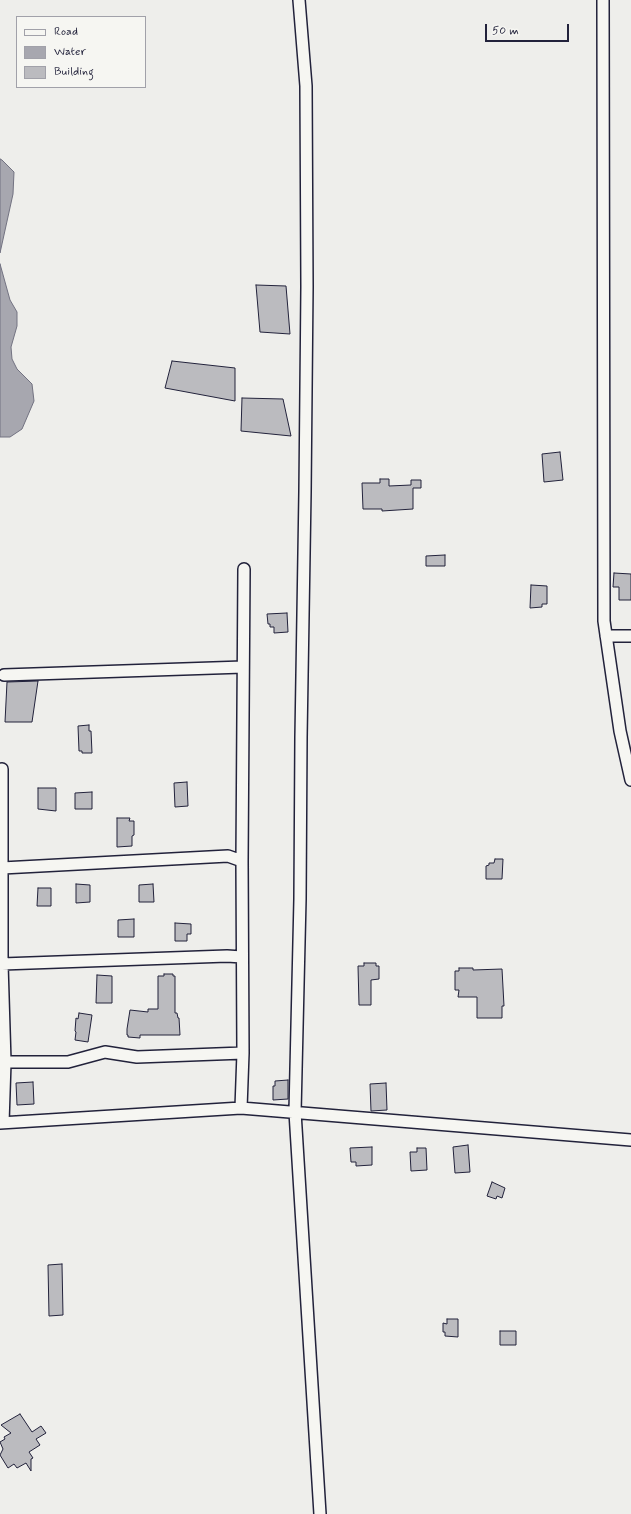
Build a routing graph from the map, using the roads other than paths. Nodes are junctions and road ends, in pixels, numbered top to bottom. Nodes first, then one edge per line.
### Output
1 (299, 0) edge
2 (603, 0) edge
3 (244, 569) dead end
4 (606, 636) junction
5 (631, 636) edge
6 (243, 667) junction
7 (4, 675) dead end
8 (2, 769) dead end
9 (631, 780) edge
10 (242, 861) junction
11 (2, 868) junction
12 (242, 957) junction
13 (2, 964) junction
14 (243, 1053) junction
15 (5, 1062) junction
16 (241, 1108) junction
17 (295, 1112) junction
18 (2, 1123) edge
19 (631, 1140) edge
20 (320, 1514) edge

1 - 17 street
2 - 4 street
3 - 6 street
4 - 5 street
4 - 9 street
6 - 7 street
6 - 10 street
8 - 11 street
10 - 11 street
10 - 12 street
11 - 13 street
12 - 13 street
12 - 14 street
13 - 15 street
14 - 15 street
14 - 16 street
15 - 18 street
16 - 17 street
16 - 18 street
17 - 19 street
17 - 20 street

